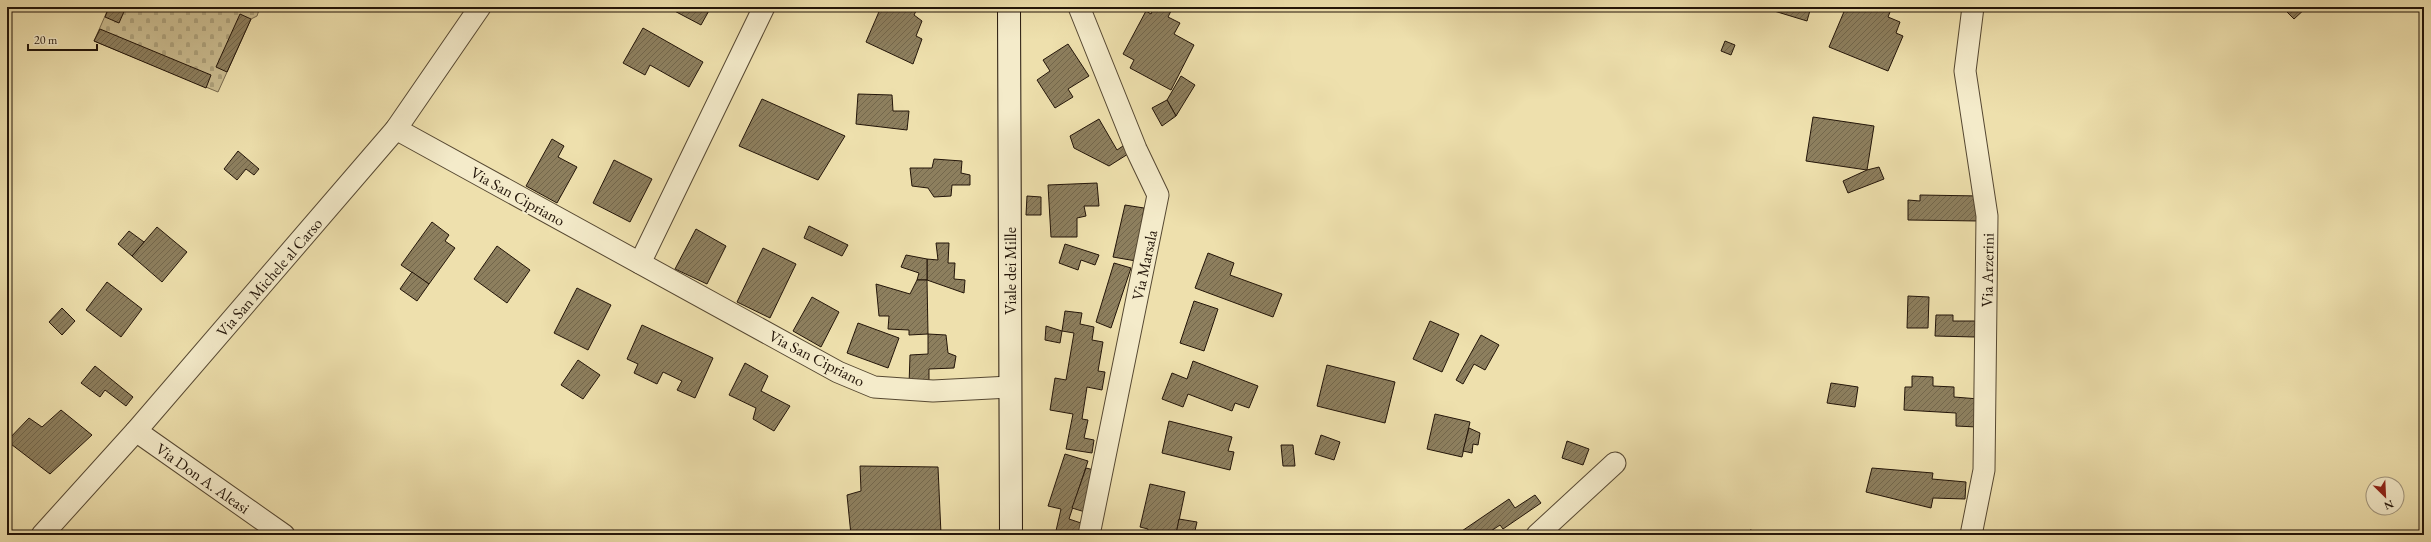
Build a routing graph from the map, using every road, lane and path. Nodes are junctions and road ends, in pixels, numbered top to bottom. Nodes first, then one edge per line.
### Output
1 (480, 7) edge
2 (764, 7) edge
3 (1009, 7) edge
4 (1079, 7) edge
5 (1973, 7) edge
6 (396, 129) junction
7 (640, 263) junction
8 (1010, 387) junction
9 (136, 431) junction
10 (1615, 463) dead end
11 (276, 532) edge
12 (42, 535) edge
13 (1011, 535) edge
14 (1089, 535) edge
15 (1537, 535) edge
16 (1971, 535) edge

1 - 6 street, Via San Michele al Carso
2 - 7 street
3 - 8 main road, Viale dei Mille
4 - 14 street, Via Marsala
5 - 16 street, Via Arzerini
6 - 7 street, Via San Cipriano
6 - 9 street, Via San Michele al Carso
7 - 8 street, Via San Cipriano
8 - 13 main road, Viale dei Mille
9 - 11 street, Via Don A. Aleasi
9 - 12 street, Via San Michele al Carso
10 - 15 street

